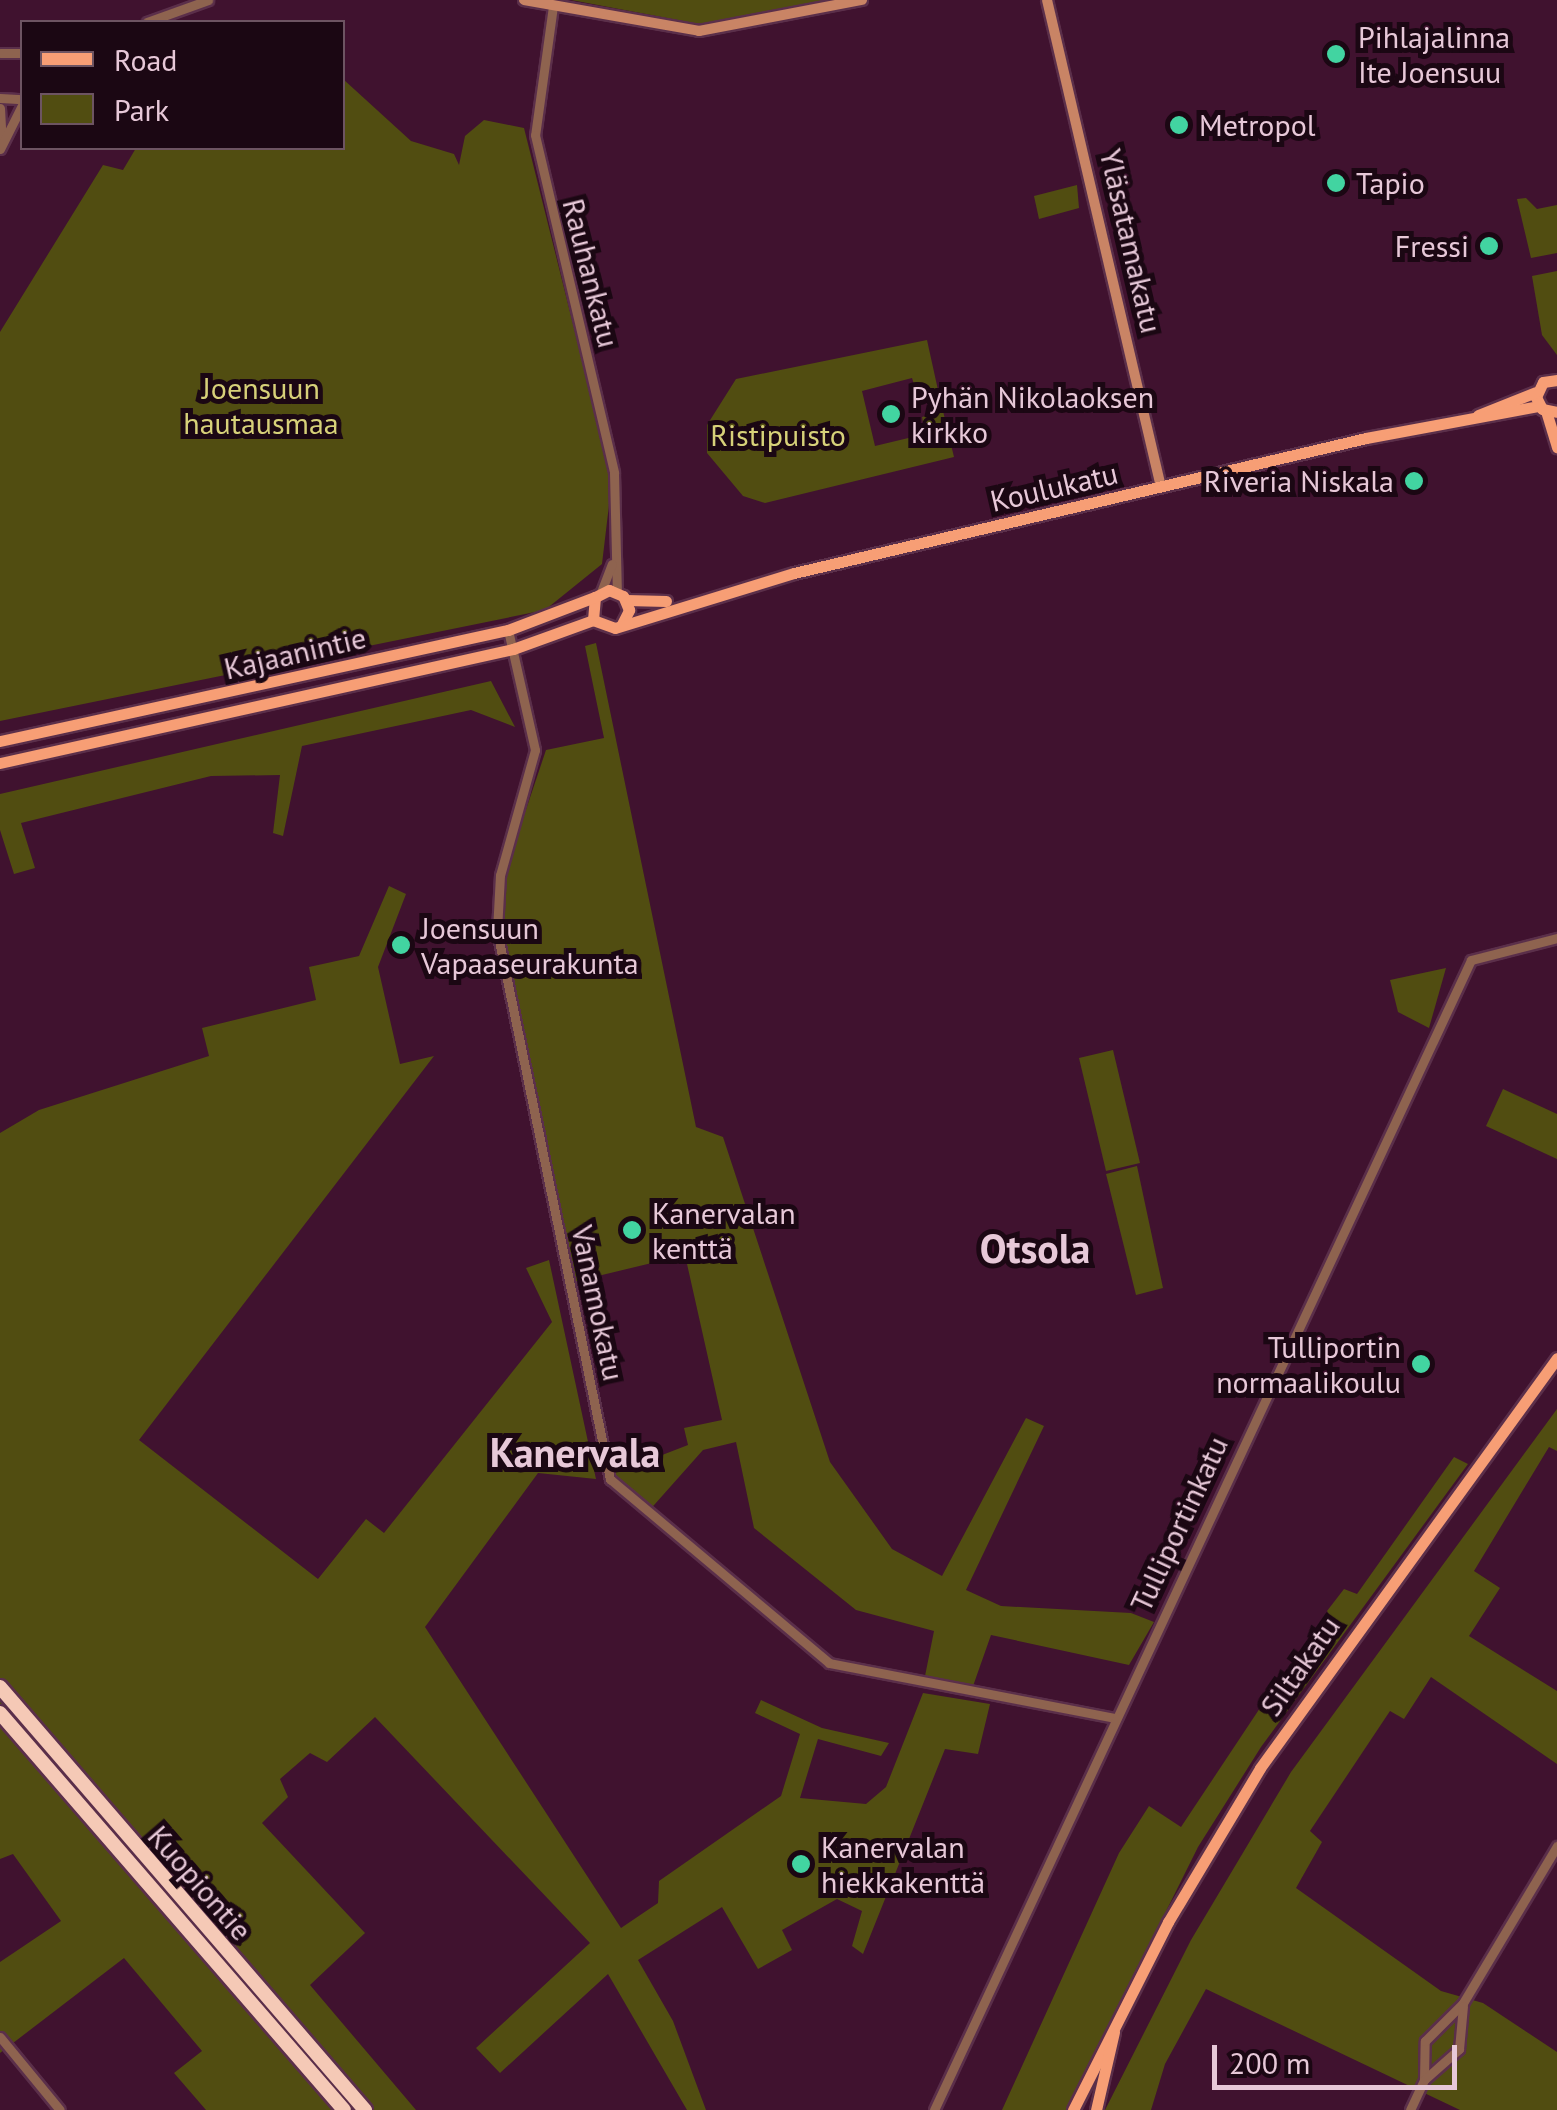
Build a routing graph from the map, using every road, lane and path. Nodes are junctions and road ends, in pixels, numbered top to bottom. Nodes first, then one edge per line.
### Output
1 (208, 0) edge
2 (524, 0) edge
3 (862, 0) edge
4 (1048, 2) edge
5 (553, 6) junction
6 (152, 20) edge
7 (20, 106) edge
8 (0, 108) edge
9 (1, 146) edge
10 (1557, 380) edge
11 (1536, 392) junction
12 (1547, 410) edge
13 (1478, 415) junction
14 (1557, 447) edge
15 (1161, 487) junction
16 (615, 551) junction
17 (598, 594) junction
18 (622, 596) junction
19 (700, 596) junction
20 (594, 620) junction
21 (622, 624) junction
22 (508, 630) junction
23 (514, 649) junction
24 (0, 741) edge
25 (0, 763) edge
26 (1557, 938) edge
27 (1557, 1358) edge
28 (0, 1688) edge
29 (0, 1713) edge
30 (1114, 1718) junction
31 (1557, 1846) edge
32 (1463, 2003) junction
33 (1115, 2022) junction
34 (0, 2037) edge
35 (1424, 2080) junction
36 (60, 2110) edge
37 (344, 2110) edge
38 (365, 2110) edge
39 (934, 2110) edge
40 (1073, 2110) edge
41 (1096, 2110) edge
42 (1410, 2110) edge

1 - 6 street
2 - 5 main road
3 - 5 main road
4 - 15 main road, Yläsatamakatu
5 - 16 street, Rauhankatu
7 - 9 street
8 - 9 street
10 - 11 main road, Koulukatu
11 - 12 main road
11 - 13 main road, Koulukatu
12 - 13 main road, Koulukatu
12 - 14 main road
13 - 15 main road, Koulukatu
15 - 19 main road, Koulukatu
16 - 17 street, Rauhankatu
16 - 18 street, Rauhankatu
17 - 18 main road, Koulukatu
17 - 20 main road
17 - 22 main road, Kajaanintie
18 - 19 main road, Koulukatu
18 - 21 main road
19 - 21 main road, Koulukatu
20 - 21 main road
20 - 23 main road, Kajaanintie
22 - 23 street, Vanamokatu
22 - 24 main road, Kajaanintie
23 - 25 main road, Kajaanintie
23 - 30 street, Vanamokatu
26 - 30 street, Tulliportinkatu
27 - 33 main road, Siltakatu
28 - 38 highway, Kuopiontie
29 - 37 highway, Kuopiontie
30 - 39 street, Tulliportinkatu
31 - 32 street
32 - 35 street
32 - 35 street
33 - 40 main road, Siltakatu
33 - 41 main road, Siltakatu
34 - 36 street
35 - 42 street

